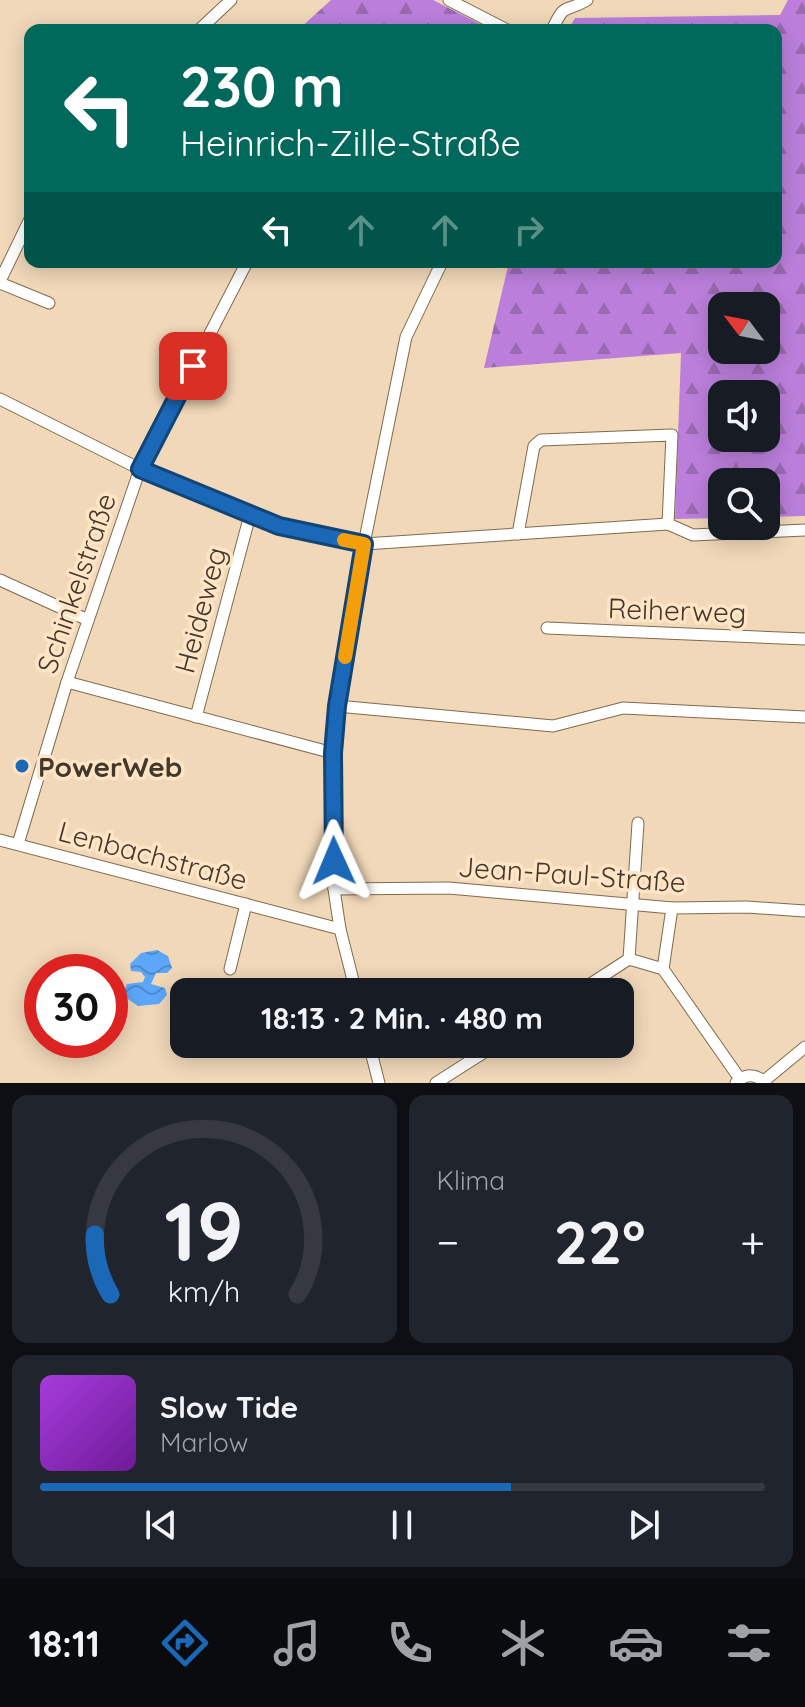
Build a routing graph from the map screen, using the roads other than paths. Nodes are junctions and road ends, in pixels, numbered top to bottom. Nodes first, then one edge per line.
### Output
1 (231, 0) edge
2 (449, 0) edge
3 (587, 0) edge
4 (205, 24) edge
5 (495, 24) edge
6 (554, 24) edge
7 (24, 232) edge
8 (244, 268) edge
9 (439, 268) edge
10 (0, 282) edge
11 (49, 303) dead end
12 (0, 399) edge
13 (140, 469) junction
14 (250, 515) junction
15 (668, 524) junction
16 (805, 530) edge
17 (518, 534) junction
18 (364, 544) junction
19 (0, 580) edge
20 (88, 620) junction
21 (547, 628) dead end
22 (805, 639) edge
23 (67, 682) junction
24 (337, 706) junction
25 (196, 717) junction
26 (805, 717) edge
27 (333, 753) junction
28 (638, 823) dead end
29 (0, 840) edge
30 (18, 844) junction
31 (334, 889) junction
32 (246, 904) junction
33 (634, 905) junction
34 (672, 908) junction
35 (805, 911) edge
36 (340, 929) junction
37 (629, 959) junction
38 (230, 969) dead end
39 (663, 969) junction
40 (352, 978) edge
41 (600, 978) edge
42 (805, 1047) edge
43 (373, 1058) edge
44 (475, 1058) edge
45 (738, 1081) edge
46 (765, 1082) edge
47 (379, 1083) edge
48 (436, 1083) edge

1 - 4 street
2 - 5 street
3 - 6 street
7 - 10 street
8 - 13 street, Schinkelstraße
9 - 18 street
10 - 11 street
12 - 13 street
13 - 14 street
13 - 20 street, Schinkelstraße
14 - 18 street
14 - 25 street, Heideweg
15 - 16 street
15 - 17 street
15 - 17 street
17 - 18 street
18 - 24 street
19 - 20 street
20 - 23 street, Schinkelstraße
21 - 22 street, Reiherweg
23 - 25 street
23 - 30 street, Schinkelstraße
24 - 26 street
24 - 27 street
25 - 27 street
27 - 31 street
28 - 33 street
29 - 30 street, Lenbachstraße
30 - 32 street, Lenbachstraße
31 - 33 street, Jean-Paul-Straße
31 - 36 street
32 - 36 street, Lenbachstraße
32 - 38 street
33 - 34 street, Jean-Paul-Straße
33 - 37 street
34 - 35 street, Jean-Paul-Straße
34 - 39 street
36 - 40 street
37 - 39 street
37 - 41 street
39 - 45 street
42 - 46 street
43 - 47 street
44 - 48 street
45 - 46 street

